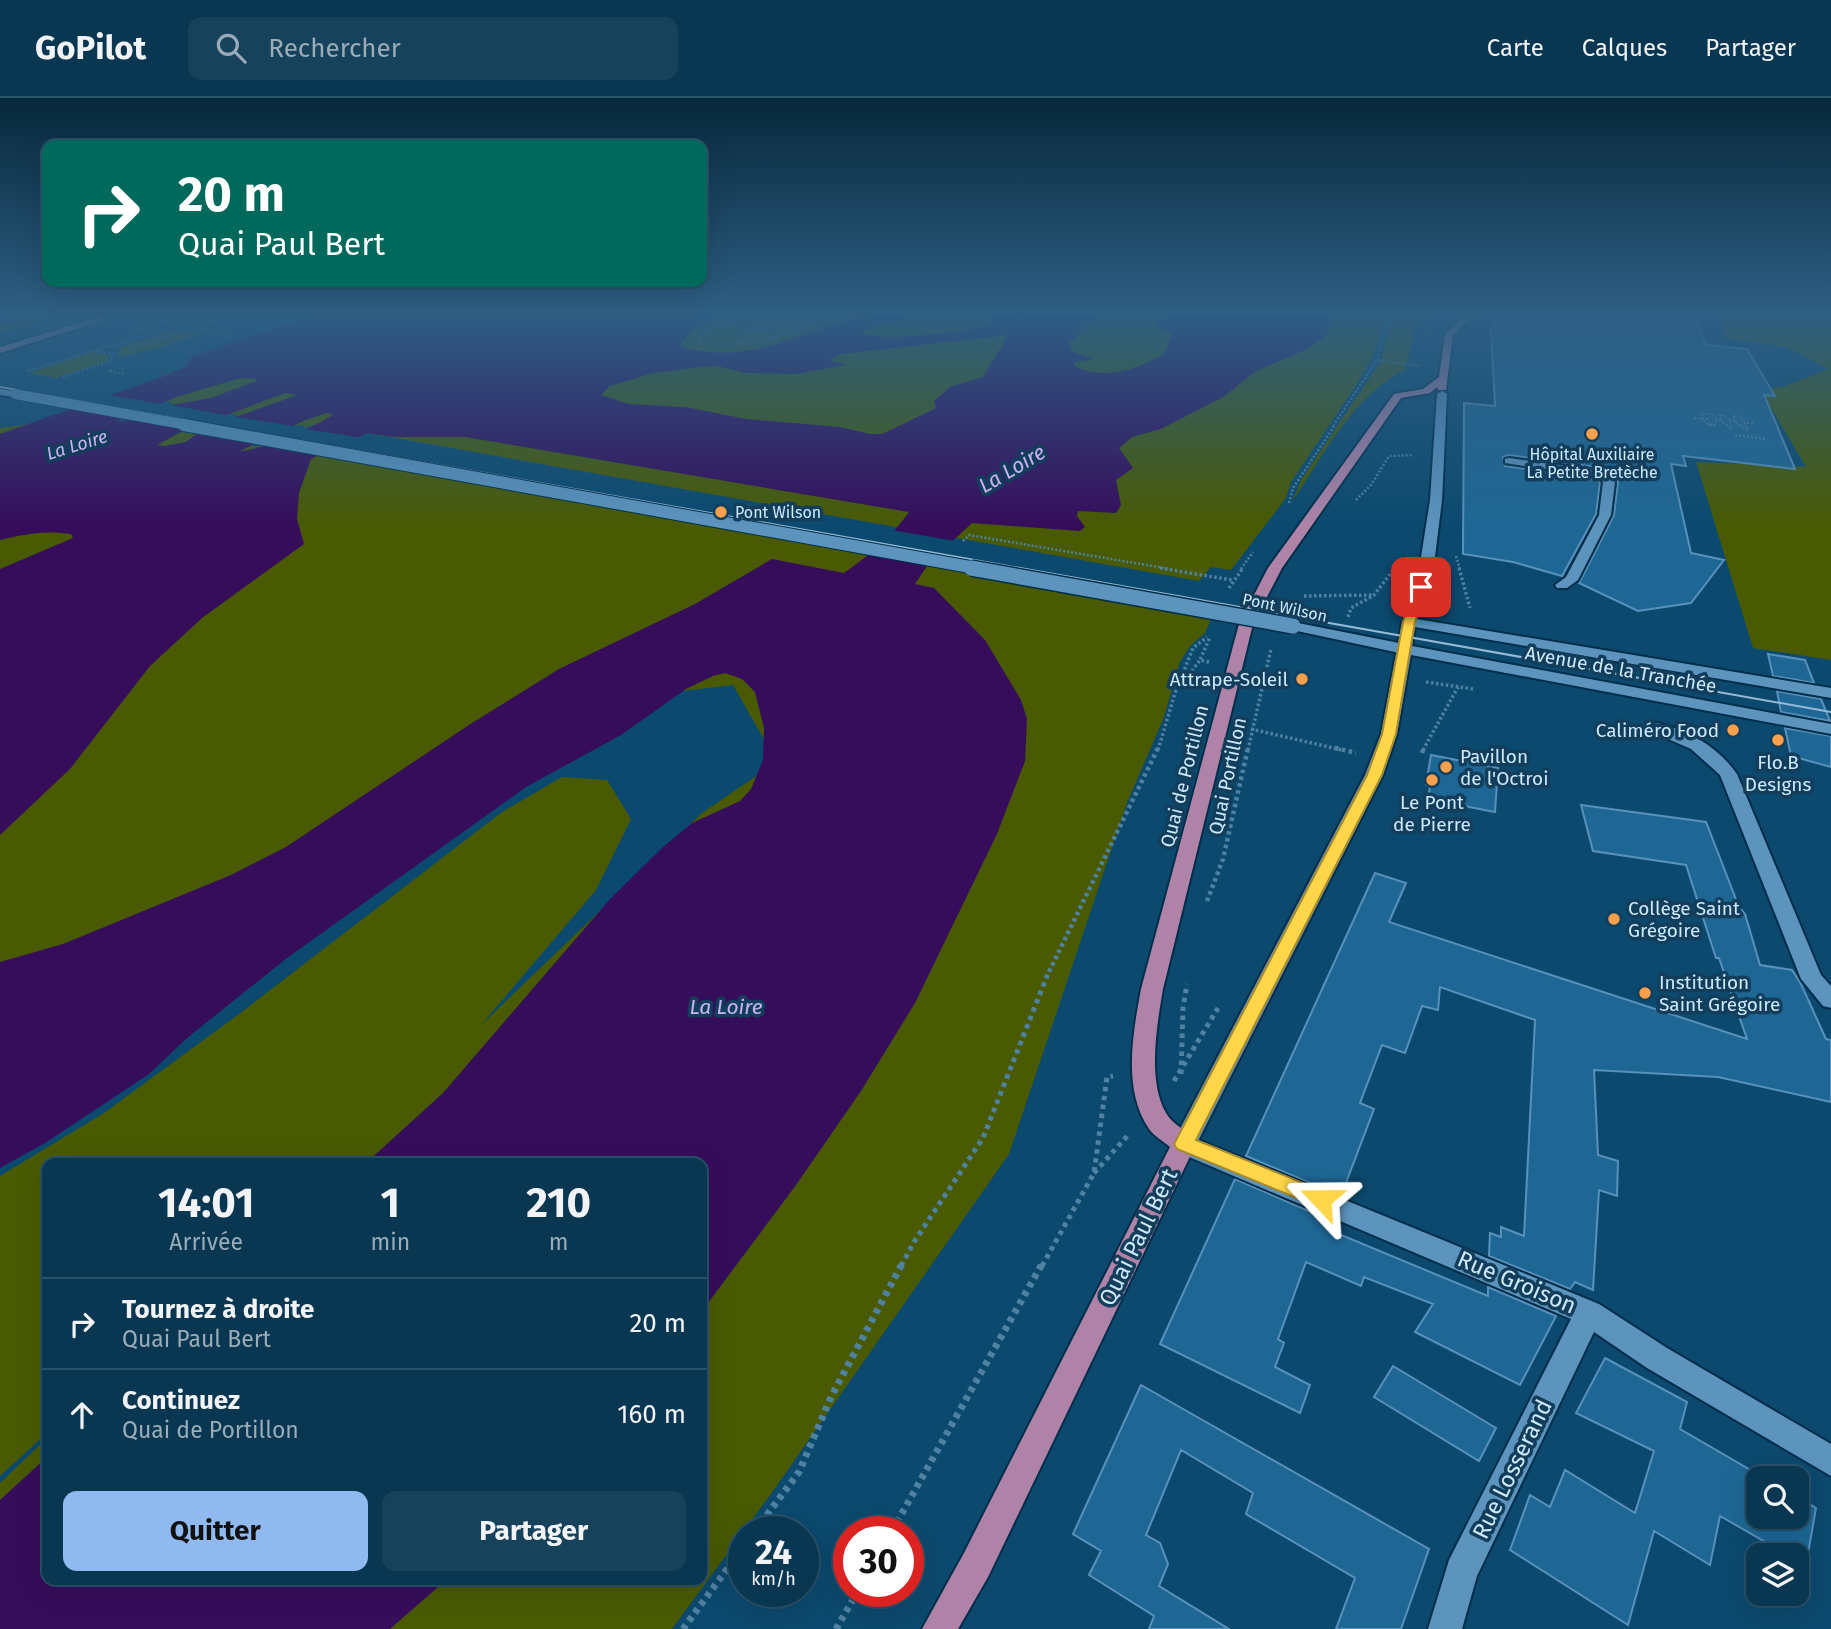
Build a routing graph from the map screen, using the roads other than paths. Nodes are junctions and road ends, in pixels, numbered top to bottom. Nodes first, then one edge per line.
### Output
1 (1436, 383) edge
2 (1443, 383) edge
3 (0, 392) edge
4 (1442, 394) junction
5 (1393, 406) junction
6 (1509, 461) dead end
7 (1562, 585) dead end
8 (1409, 622) junction
9 (1404, 649) junction
10 (1831, 692) edge
11 (1658, 727) dead end
12 (1831, 729) edge
13 (1831, 1000) edge
14 (1184, 1144) junction
15 (1589, 1313) junction
16 (1831, 1461) edge
17 (940, 1629) edge
18 (1445, 1629) edge

1 - 5 main road, Quai de Portillon
2 - 4 main road
3 - 9 street, Pont Wilson, bridge
4 - 5 main road
4 - 8 street
5 - 14 main road, Quai de Portillon
6 - 7 street
8 - 9 street, Quai Paul Bert
8 - 10 street, Avenue de la Tranchée
9 - 12 street, Avenue de la Tranchée
9 - 14 street, Quai Paul Bert
11 - 13 street
14 - 15 street, Rue Groison
14 - 17 main road, Quai Paul Bert
15 - 16 street, Rue Groison
15 - 18 street, Rue Losserand

